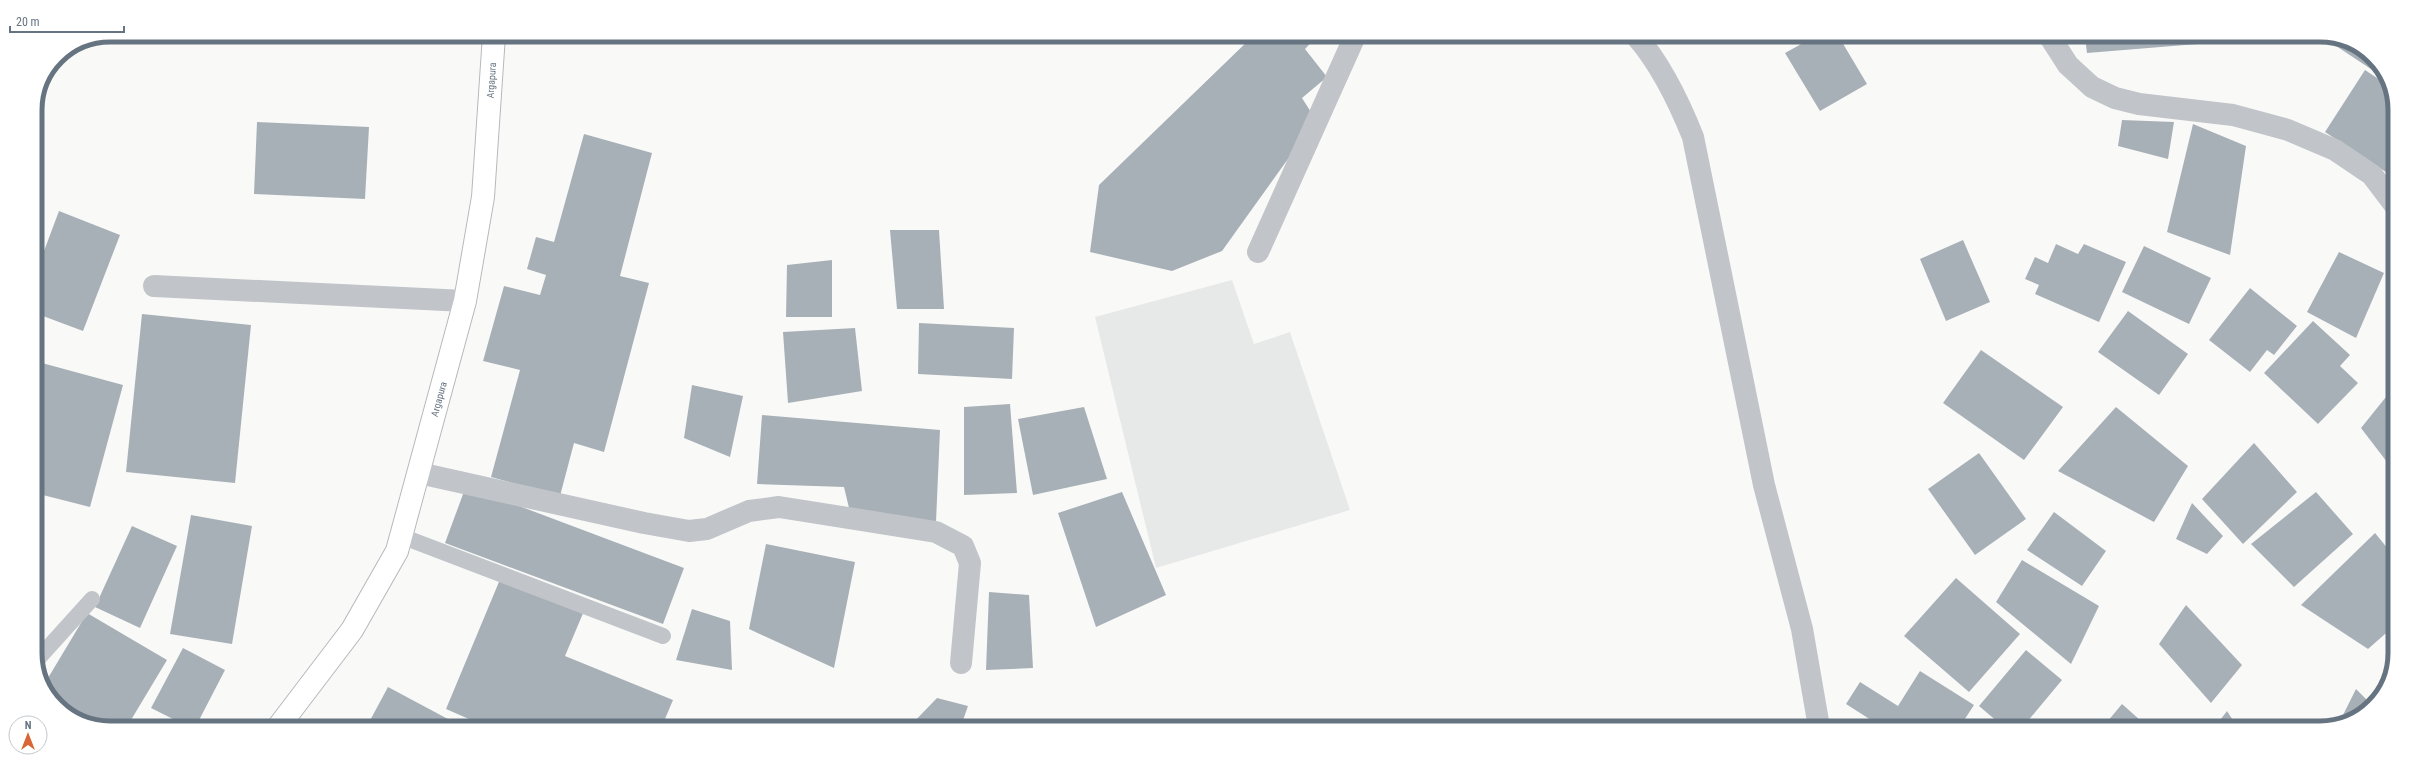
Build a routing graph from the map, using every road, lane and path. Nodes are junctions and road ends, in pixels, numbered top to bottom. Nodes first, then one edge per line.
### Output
1 (494, 42) edge
2 (1352, 42) edge
3 (1641, 42) edge
4 (2053, 42) edge
5 (2388, 196) edge
6 (1258, 252) dead end
7 (154, 286) dead end
8 (466, 301) junction
9 (419, 473) junction
10 (401, 536) junction
11 (92, 599) dead end
12 (663, 636) dead end
13 (42, 654) edge
14 (961, 663) dead end
15 (283, 721) edge
16 (1818, 721) edge

1 - 8 highway, Argapura
2 - 6 street
3 - 16 street
4 - 5 street
7 - 8 street
8 - 9 highway, Argapura
9 - 10 highway, Argapura
9 - 14 street
10 - 12 lane
10 - 15 highway, Argapura
11 - 13 lane

